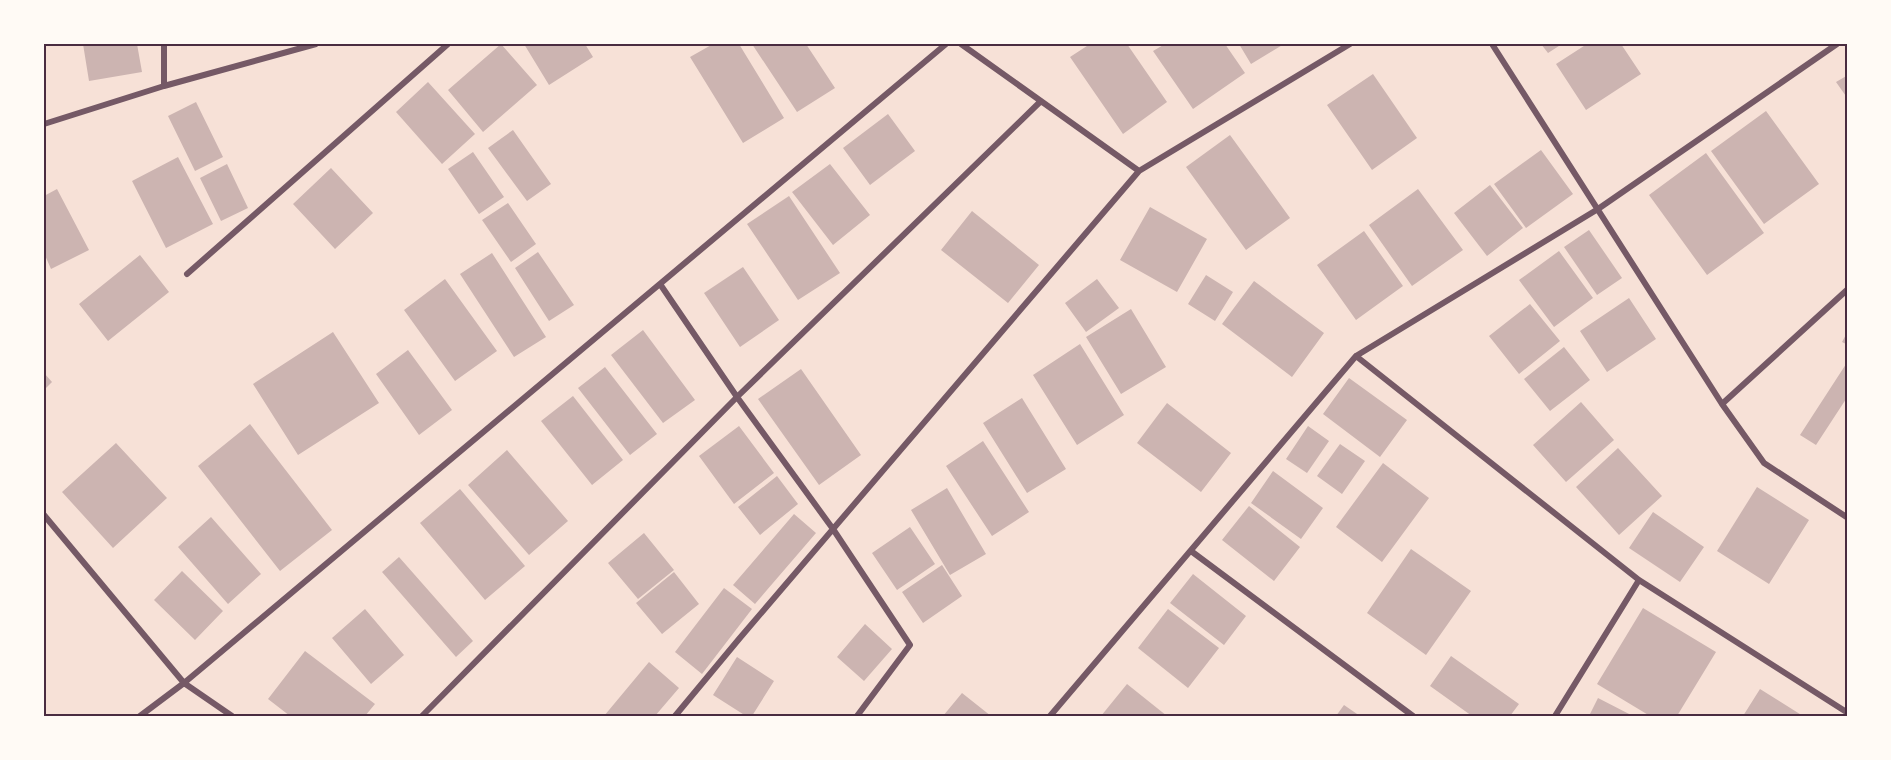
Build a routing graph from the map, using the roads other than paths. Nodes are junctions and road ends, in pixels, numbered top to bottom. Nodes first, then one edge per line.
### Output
1 (164, 44) edge
2 (316, 44) edge
3 (448, 44) edge
4 (946, 44) edge
5 (961, 44) edge
6 (1350, 44) edge
7 (1492, 44) edge
8 (1837, 44) edge
9 (164, 86) junction
10 (1041, 101) junction
11 (44, 124) edge
12 (1139, 171) junction
13 (1598, 208) junction
14 (187, 274) dead end
15 (660, 285) junction
16 (1848, 289) edge
17 (1356, 356) junction
18 (737, 397) junction
19 (1722, 404) junction
20 (44, 515) edge
21 (1848, 518) edge
22 (834, 529) junction
23 (1191, 551) junction
24 (1639, 580) junction
25 (184, 683) junction
26 (1844, 714) edge
27 (140, 717) edge
28 (232, 717) edge
29 (422, 717) edge
30 (675, 717) edge
31 (856, 717) edge
32 (1050, 717) edge
33 (1413, 717) edge
34 (1555, 717) edge

1 - 9 street
2 - 9 street
3 - 14 street
4 - 15 street
5 - 10 street
6 - 12 street
7 - 13 street
8 - 13 street
9 - 11 street
10 - 12 street
10 - 18 street
12 - 22 street
13 - 17 street
13 - 19 street
15 - 18 street
15 - 25 street
16 - 19 street
17 - 23 street
17 - 24 street
18 - 22 street
18 - 29 street
19 - 21 street
20 - 25 street
22 - 30 street
22 - 31 street
23 - 32 street
23 - 33 street
24 - 26 street
24 - 34 street
25 - 27 street
25 - 28 street

